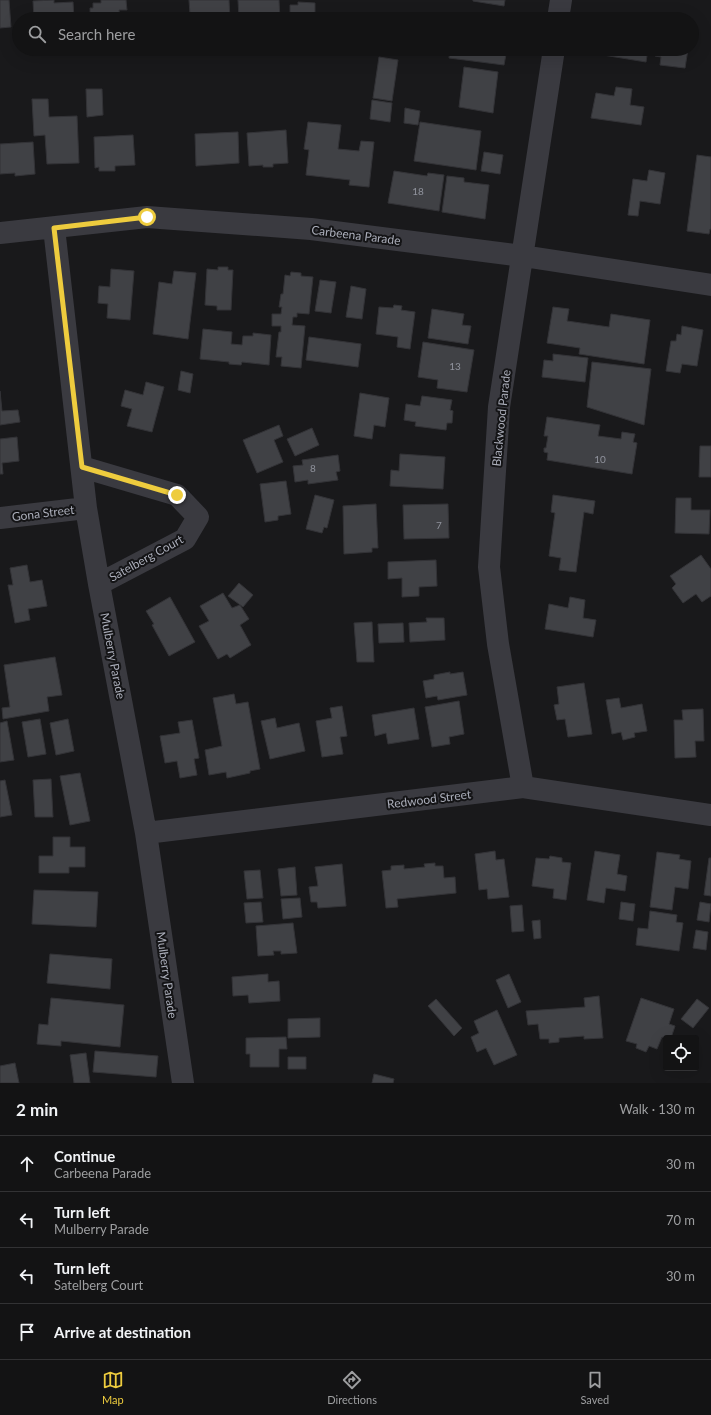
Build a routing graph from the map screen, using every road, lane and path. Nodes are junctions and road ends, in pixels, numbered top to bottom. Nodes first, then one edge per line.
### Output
1 (561, 0) edge
2 (559, 12) edge
3 (553, 56) edge
4 (54, 228) junction
5 (0, 232) edge
6 (523, 256) junction
7 (711, 285) edge
8 (82, 467) junction
9 (86, 508) junction
10 (0, 518) edge
11 (99, 584) junction
12 (523, 787) junction
13 (711, 815) edge
14 (146, 833) junction
15 (183, 1083) edge

1 - 2 street
3 - 6 street, Blackwood Parade
4 - 5 street, Carbeena Parade
4 - 6 street, Carbeena Parade
4 - 8 street, Mulberry Parade
6 - 7 street, Carbeena Parade
6 - 12 street, Blackwood Parade
8 - 9 street, Mulberry Parade
8 - 11 street, Satelberg Court
9 - 10 street, Gona Street
9 - 11 street, Mulberry Parade
11 - 14 street, Mulberry Parade
12 - 13 street, Redwood Street
12 - 14 street, Redwood Street
14 - 15 street, Mulberry Parade

